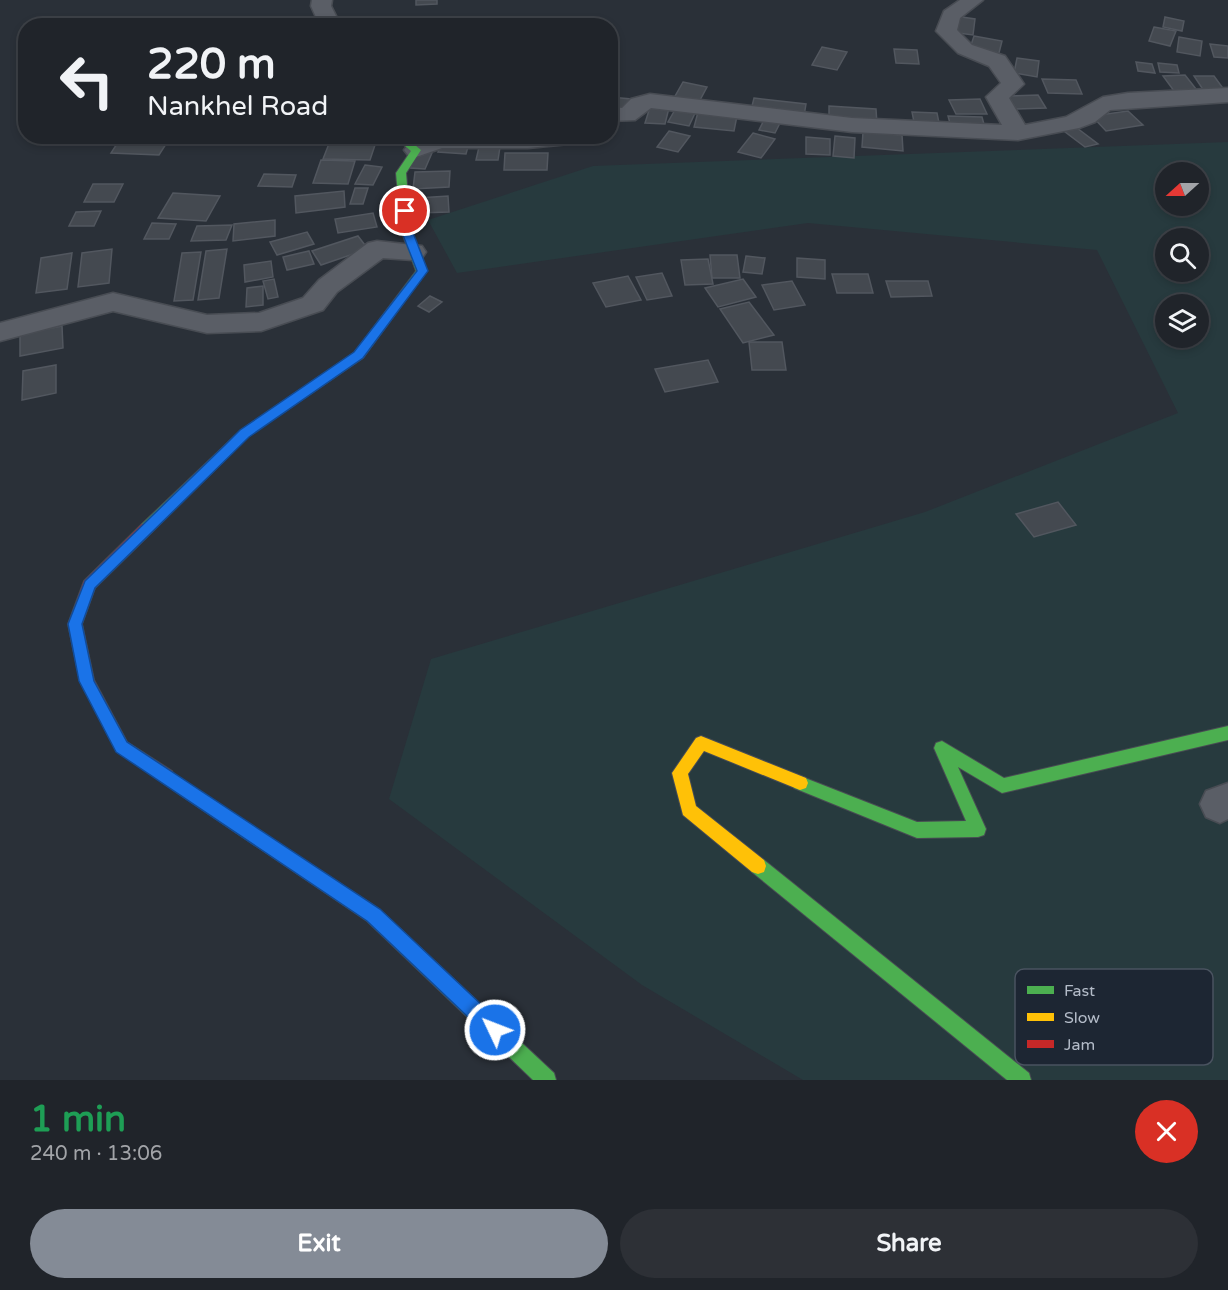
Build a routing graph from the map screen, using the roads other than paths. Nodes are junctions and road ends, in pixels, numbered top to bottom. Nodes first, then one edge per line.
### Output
1 (322, 0) edge
2 (973, 0) edge
3 (327, 18) edge
4 (1228, 95) edge
5 (618, 114) edge
6 (1018, 133) junction
7 (406, 144) edge
8 (413, 252) junction
9 (0, 332) edge
10 (1228, 733) edge
11 (547, 1080) edge
12 (1022, 1080) edge

1 - 3 street
2 - 6 street
4 - 6 street
5 - 6 street
7 - 8 street
8 - 9 street
8 - 11 street
10 - 12 street

